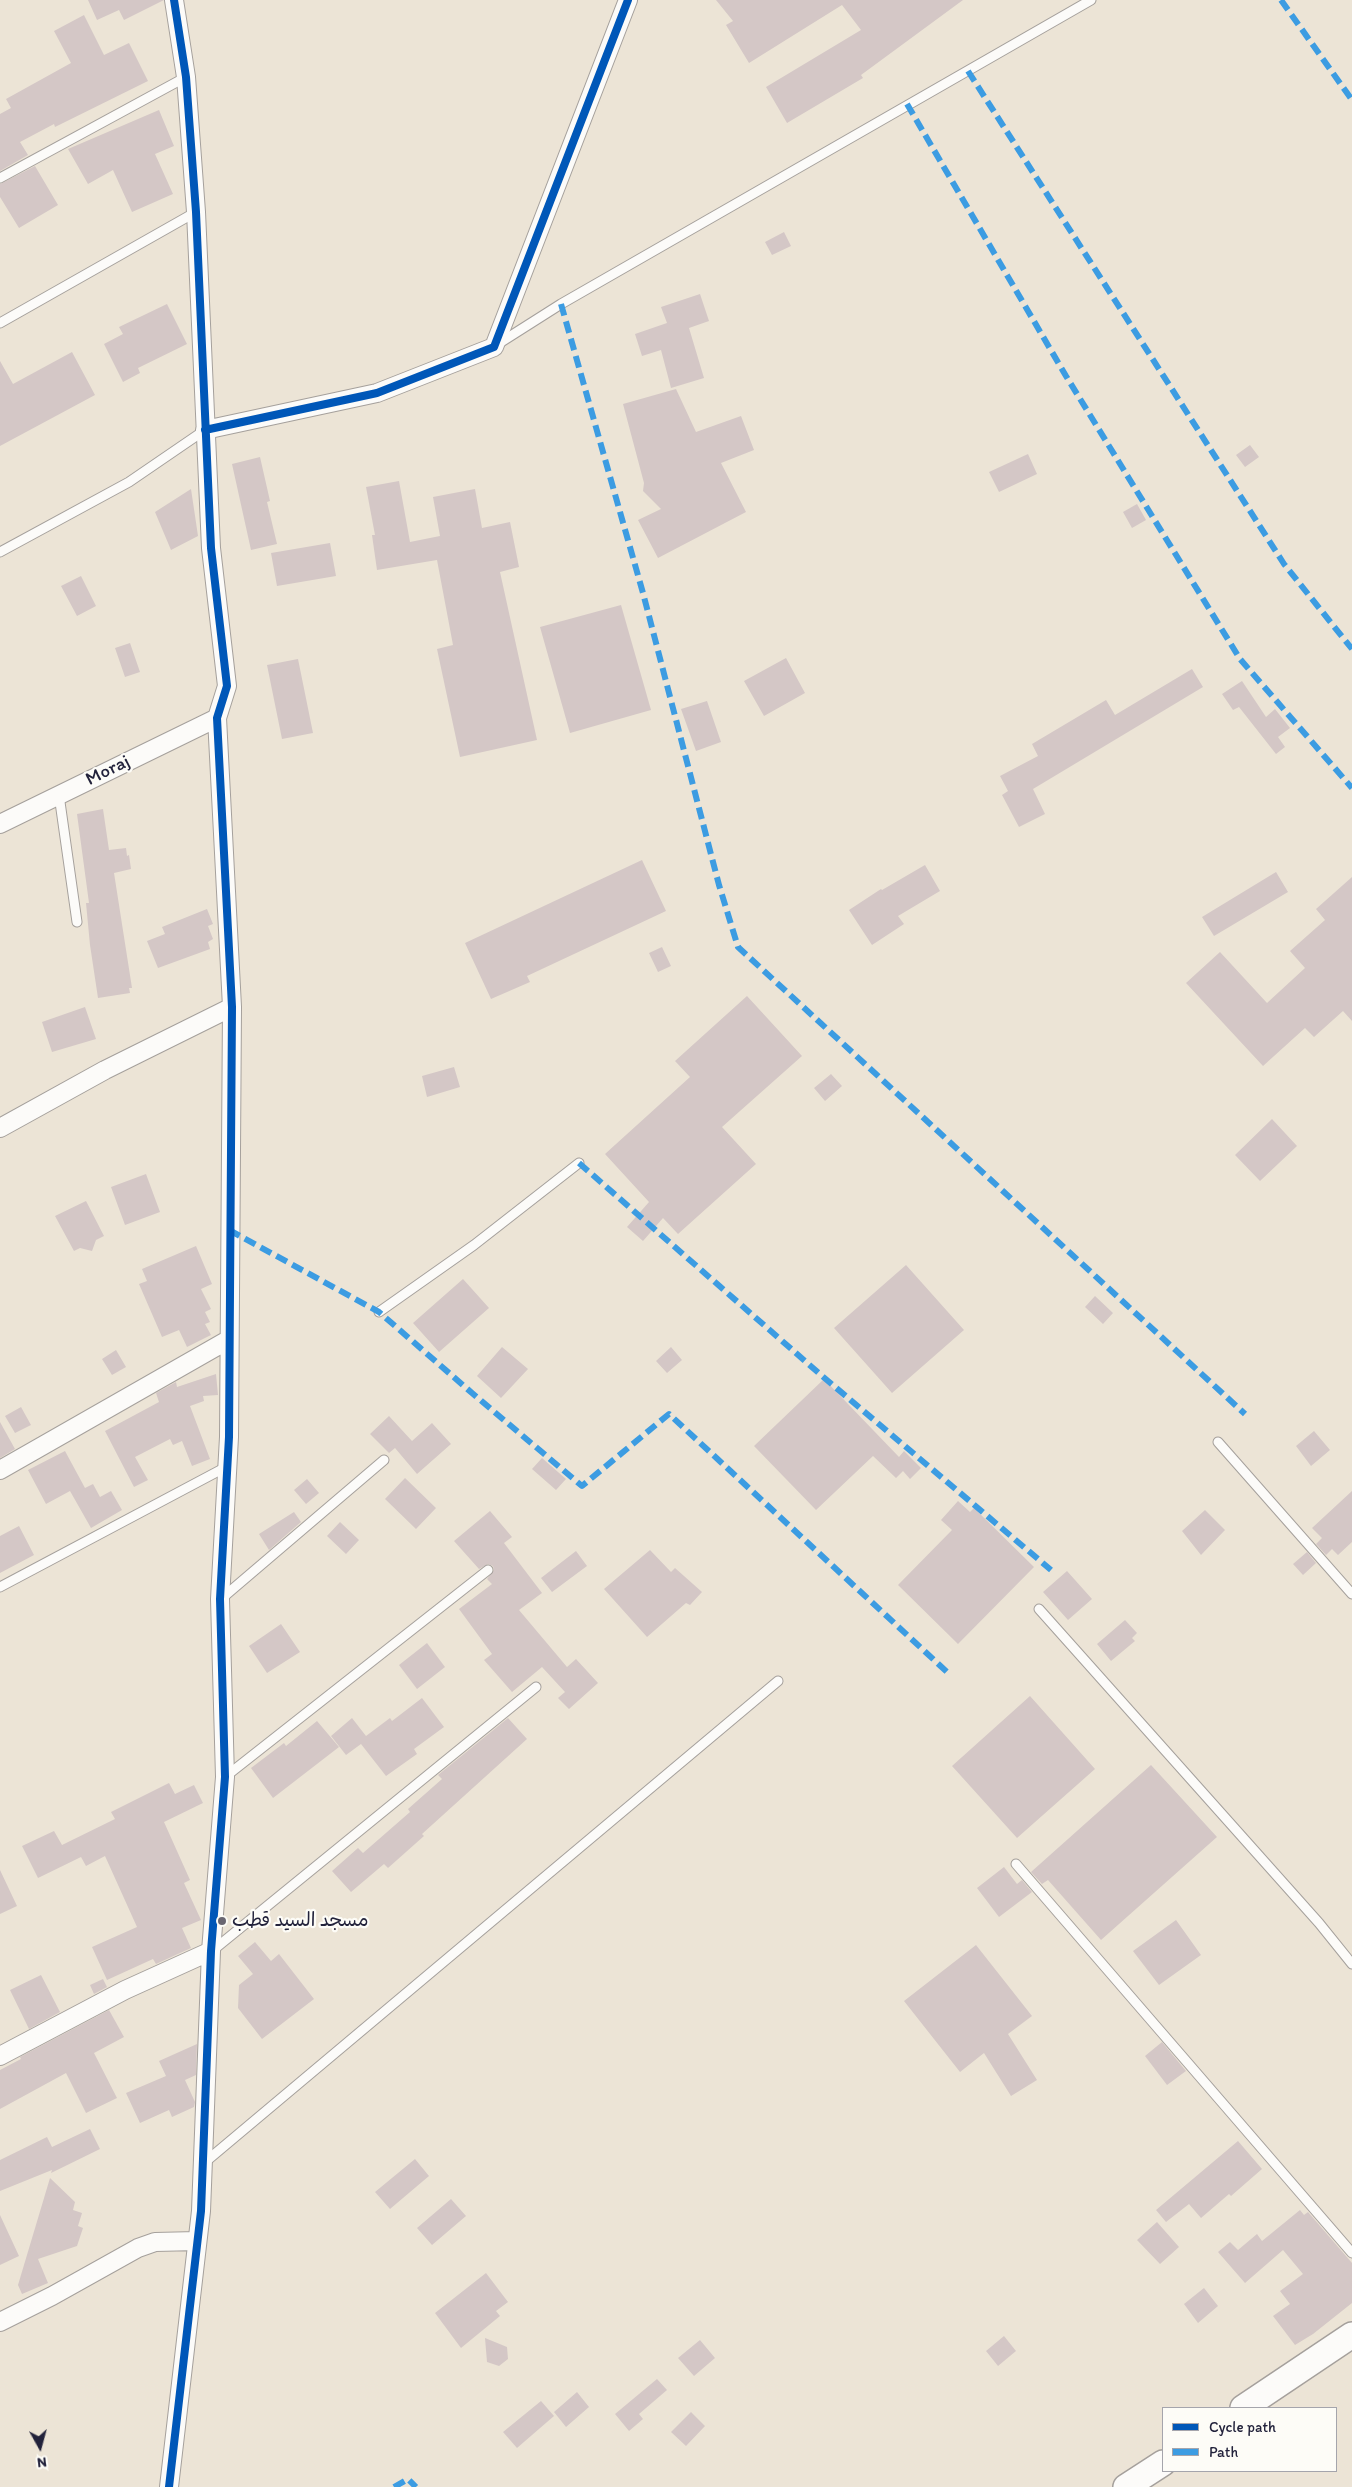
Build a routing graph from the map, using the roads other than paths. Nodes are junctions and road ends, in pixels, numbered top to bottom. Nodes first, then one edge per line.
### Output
1 (174, 0) edge
2 (628, 0) edge
3 (1091, 0) edge
4 (186, 77) junction
5 (0, 178) edge
6 (196, 212) junction
7 (0, 324) edge
8 (494, 346) junction
9 (205, 430) junction
10 (0, 552) edge
11 (217, 718) junction
12 (59, 795) junction
13 (0, 824) edge
14 (77, 922) dead end
15 (232, 1007) junction
16 (0, 1128) edge
17 (579, 1163) dead end
18 (379, 1312) dead end
19 (228, 1340) junction
20 (1218, 1442) dead end
21 (384, 1460) dead end
22 (228, 1466) junction
23 (0, 1470) edge
24 (488, 1570) dead end
25 (0, 1587) edge
26 (1352, 1594) edge
27 (220, 1600) junction
28 (1039, 1609) dead end
29 (778, 1681) dead end
30 (536, 1687) dead end
31 (225, 1777) junction
32 (1016, 1864) dead end
33 (211, 1951) junction
34 (1352, 1964) edge
35 (0, 2056) edge
36 (204, 2163) junction
37 (197, 2241) junction
38 (1352, 2253) edge
39 (0, 2322) edge
40 (1352, 2335) edge
41 (1244, 2407) edge
42 (1162, 2464) edge
43 (1138, 2484) edge
44 (169, 2487) edge

1 - 4 street
2 - 8 street
3 - 8 lane
4 - 5 lane
4 - 6 street
6 - 7 lane
6 - 9 street
8 - 9 street
9 - 10 lane
9 - 11 street
11 - 12 street, Moraj
11 - 15 street
12 - 13 street, Moraj
12 - 14 lane
15 - 16 street
15 - 19 street
17 - 18 lane
19 - 22 street
19 - 23 street
20 - 26 lane
21 - 27 lane
22 - 25 lane
22 - 27 street
24 - 31 lane
27 - 31 street
28 - 34 lane
29 - 36 lane
30 - 33 lane
31 - 33 street
32 - 38 lane
33 - 35 street
33 - 36 street
36 - 37 street
37 - 39 street
37 - 44 street
40 - 41 street
42 - 43 street

